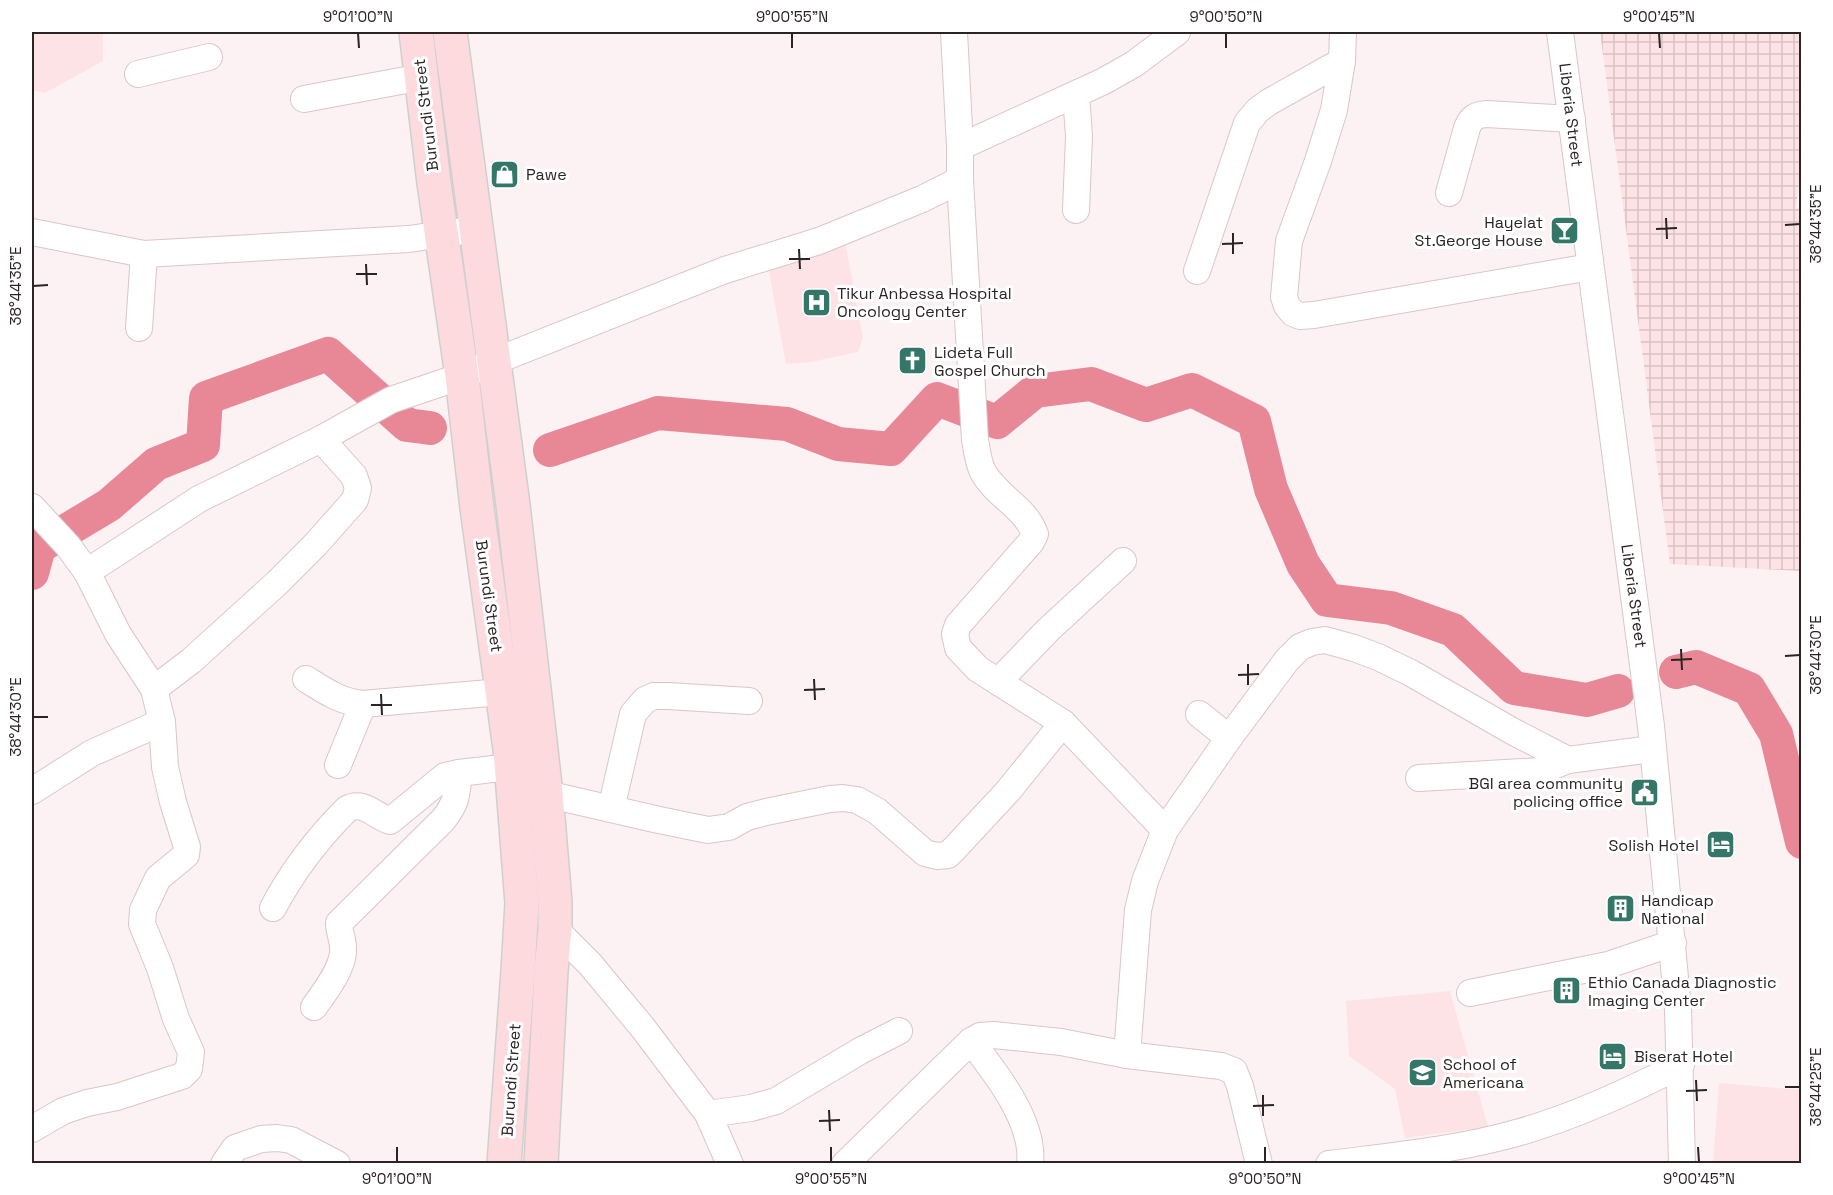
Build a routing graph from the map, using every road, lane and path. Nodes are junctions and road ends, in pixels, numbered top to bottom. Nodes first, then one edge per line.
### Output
1 (416, 32) edge
2 (450, 32) edge
3 (954, 32) edge
4 (1177, 32) edge
5 (1343, 32) edge
6 (1560, 32) edge
7 (209, 57) dead end
8 (1342, 61) junction
9 (138, 74) dead end
10 (422, 77) junction
11 (1076, 96) junction
12 (304, 99) dead end
13 (1572, 119) junction
14 (960, 147) junction
15 (960, 180) junction
16 (1449, 193) dead end
17 (1076, 210) dead end
18 (477, 229) junction
19 (32, 232) edge
20 (441, 234) junction
21 (144, 254) junction
22 (1590, 267) junction
23 (1197, 271) dead end
24 (139, 328) dead end
25 (493, 362) junction
26 (462, 376) junction
27 (321, 439) junction
28 (32, 507) edge
29 (1123, 561) dead end
30 (87, 572) junction
31 (526, 622) junction
32 (493, 628) junction
33 (306, 679) dead end
34 (998, 682) junction
35 (154, 689) junction
36 (501, 692) junction
37 (749, 701) dead end
38 (363, 705) junction
39 (1199, 714) dead end
40 (162, 722) junction
41 (1063, 723) junction
42 (1229, 738) junction
43 (1652, 749) junction
44 (1568, 760) junction
45 (338, 765) dead end
46 (510, 767) junction
47 (459, 772) junction
48 (1419, 778) dead end
49 (32, 791) edge
50 (546, 794) junction
51 (611, 809) junction
52 (1165, 830) junction
53 (522, 903) junction
54 (273, 908) dead end
55 (555, 915) junction
56 (1673, 944) junction
57 (1470, 993) dead end
58 (314, 1007) dead end
59 (899, 1031) dead end
60 (971, 1041) junction
61 (1127, 1055) junction
62 (1681, 1065) junction
63 (708, 1114) junction
64 (32, 1129) edge
65 (505, 1159) edge
66 (541, 1160) edge
67 (224, 1164) edge
68 (338, 1164) edge
69 (730, 1164) edge
70 (845, 1164) edge
71 (1030, 1164) edge
72 (1259, 1164) edge
73 (1329, 1164) edge
74 (1682, 1164) edge

1 - 10 main road, Burundi Street
2 - 18 main road, Burundi Street
3 - 14 street
4 - 11 street
5 - 8 street
6 - 13 street, Liberia Street
7 - 9 street
8 - 22 street
8 - 23 street
10 - 12 street
10 - 20 main road, Burundi Street
11 - 14 street
11 - 17 street
13 - 16 street
13 - 22 street, Liberia Street
14 - 15 street
15 - 25 street
15 - 34 street
18 - 20 street
18 - 25 main road, Burundi Street
19 - 21 street
20 - 21 street
20 - 26 main road, Burundi Street
21 - 24 street
22 - 43 street, Liberia Street
25 - 26 street
25 - 31 main road, Burundi Street
26 - 27 street
26 - 32 main road, Burundi Street
27 - 30 street
27 - 35 street
28 - 30 street
29 - 34 street
30 - 35 street
31 - 32 main road
31 - 50 main road, Burundi Street
32 - 36 main road, Burundi Street
33 - 38 street
34 - 41 street
35 - 40 street
36 - 38 street
36 - 46 main road, Burundi Street
37 - 51 street
38 - 45 street
39 - 42 street
40 - 49 street
40 - 64 street
41 - 51 street
41 - 52 street
42 - 44 street
42 - 52 street
43 - 44 street
43 - 56 street, Liberia Street
44 - 48 street
46 - 47 street
46 - 53 main road, Burundi Street
47 - 54 street
47 - 58 street
50 - 51 street
50 - 55 main road, Burundi Street
52 - 61 street
53 - 55 main road
53 - 65 main road, Burundi Street
55 - 63 street
55 - 66 main road, Burundi Street
56 - 57 street
56 - 62 street, Liberia Street
59 - 63 street
60 - 61 street
60 - 70 street
60 - 71 street
61 - 72 street
62 - 73 street
62 - 74 street, Liberia Street
63 - 69 street
65 - 66 main road
67 - 68 street

